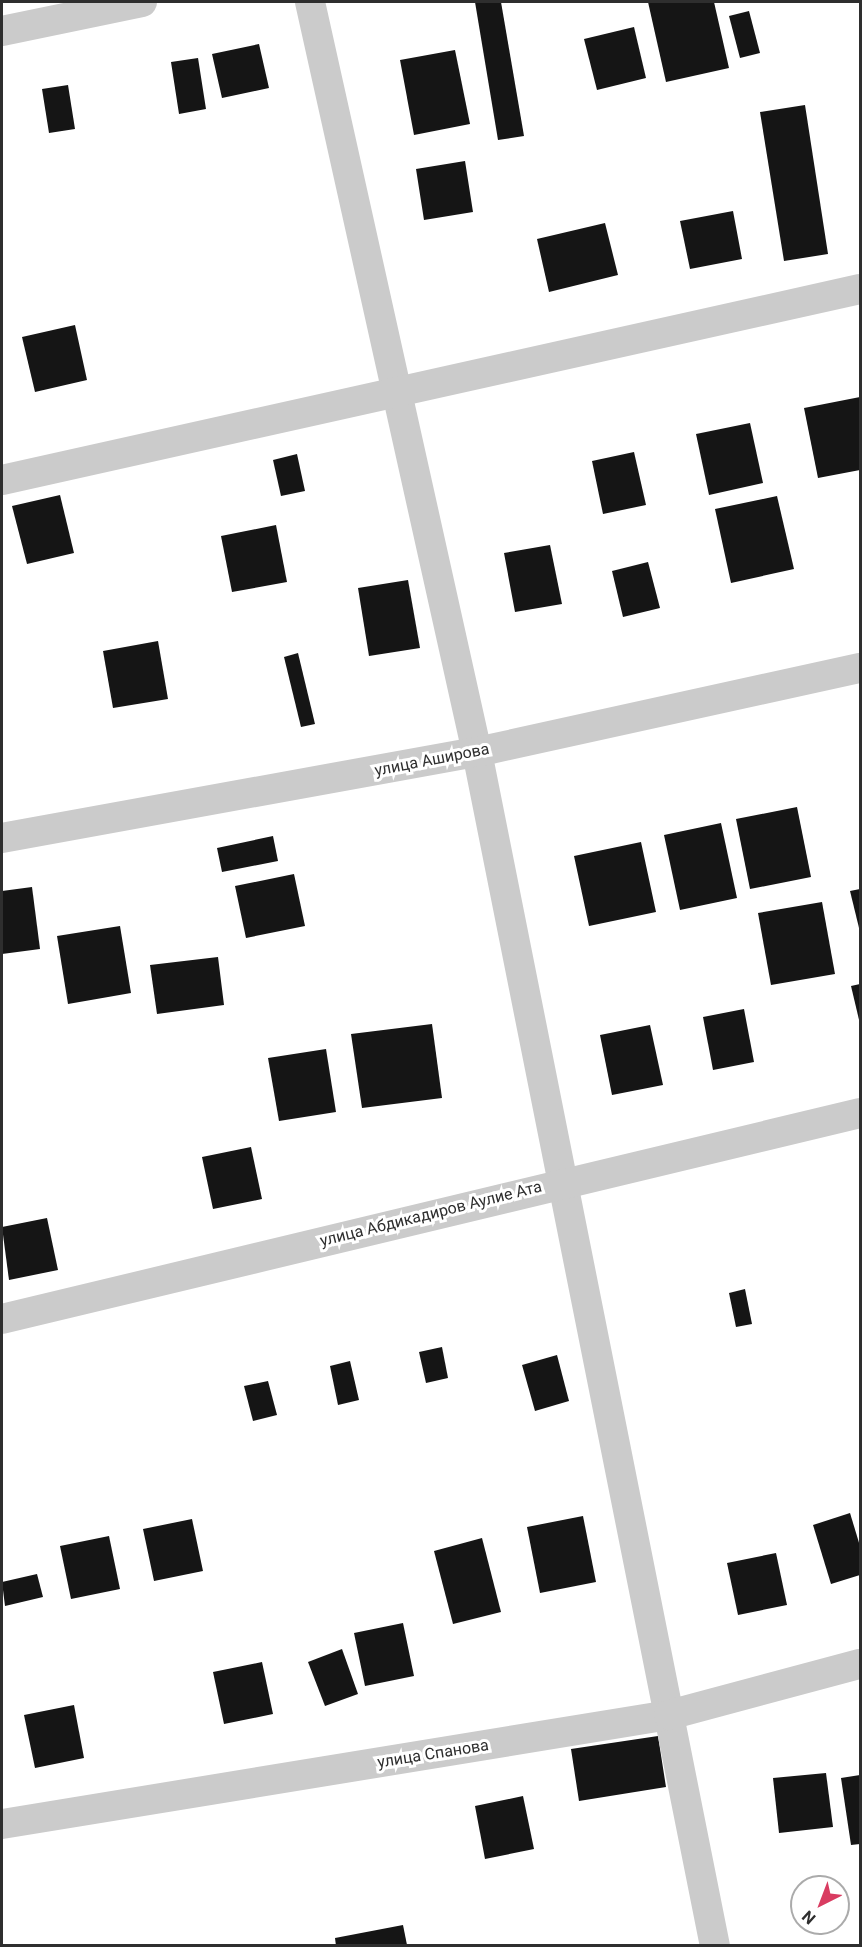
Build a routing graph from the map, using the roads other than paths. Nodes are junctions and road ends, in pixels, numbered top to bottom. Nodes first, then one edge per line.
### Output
1 (142, 2) edge
2 (310, 2) edge
3 (2, 31) edge
4 (861, 289) edge
5 (401, 395) junction
6 (2, 480) edge
7 (861, 668) edge
8 (477, 752) junction
9 (2, 838) edge
10 (861, 1113) edge
11 (563, 1181) junction
12 (2, 1319) edge
13 (861, 1664) edge
14 (669, 1715) junction
15 (2, 1824) edge
16 (715, 1946) edge

1 - 3 street
2 - 5 street
4 - 5 street
5 - 6 street
5 - 8 street
7 - 8 street, улица Аширова
8 - 9 street, улица Аширова
8 - 11 street
10 - 11 street, улица Абдикадиров Аулие Ата
11 - 12 street, улица Абдикадиров Аулие Ата
11 - 14 street
13 - 14 street, улица Спанова
14 - 15 street, улица Спанова
14 - 16 street

